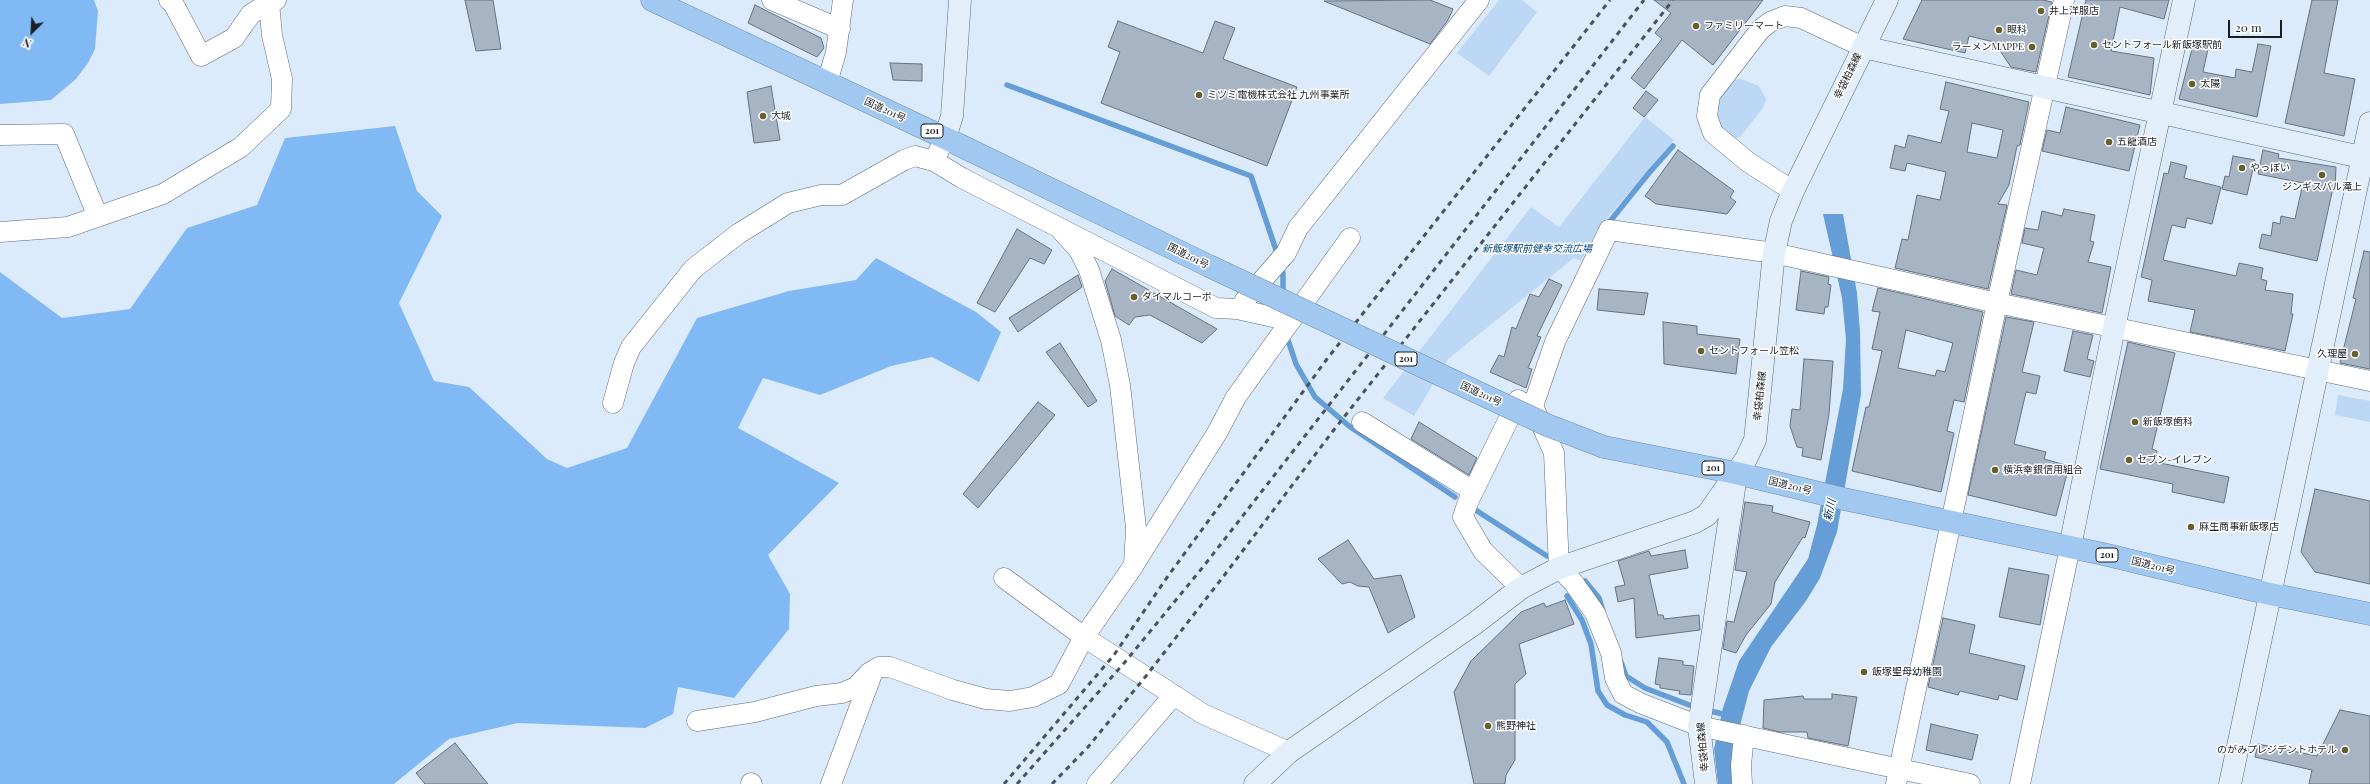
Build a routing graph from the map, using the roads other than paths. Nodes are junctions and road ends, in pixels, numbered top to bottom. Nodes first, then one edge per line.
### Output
1 (169, 0) edge
2 (652, 0) edge
3 (772, 0) edge
4 (843, 0) edge
5 (960, 0) edge
6 (1479, 0) edge
7 (1887, 0) edge
8 (2064, 0) edge
9 (2184, 0) edge
10 (273, 1) edge
11 (840, 29) junction
12 (1862, 47) junction
13 (827, 83) junction
14 (2044, 88) junction
15 (2160, 114) junction
16 (2370, 123) edge
17 (0, 135) edge
18 (945, 138) junction
19 (2366, 158) edge
20 (934, 161) junction
21 (1793, 191) junction
22 (98, 217) junction
23 (1061, 230) junction
24 (0, 232) edge
25 (1350, 238) dead end
26 (1774, 253) junction
27 (1997, 303) junction
28 (1238, 310) junction
29 (1291, 320) junction
30 (2114, 328) junction
31 (2318, 370) junction
32 (2370, 381) edge
33 (613, 403) dead end
34 (1533, 406) junction
35 (1362, 422) dead end
36 (1736, 473) junction
37 (1473, 491) junction
38 (1950, 521) junction
39 (2070, 547) junction
40 (1134, 565) junction
41 (1559, 568) junction
42 (1004, 578) dead end
43 (1522, 588) junction
44 (2270, 594) junction
45 (2370, 614) edge
46 (1084, 637) junction
47 (874, 670) junction
48 (1174, 696) junction
49 (696, 722) dead end
50 (1707, 728) junction
51 (1742, 735) junction
52 (1289, 752) junction
53 (1898, 776) edge
54 (831, 784) edge
55 (1097, 784) edge
56 (1255, 784) edge
57 (1706, 784) edge
58 (1742, 784) edge
59 (1970, 784) edge
60 (2020, 784) edge
61 (2230, 784) edge

1 - 10 street
2 - 13 highway, 国道201号 / 201
3 - 11 street
4 - 11 street
5 - 18 street
6 - 28 street
7 - 12 street, 幸袋柏森線
8 - 14 street
9 - 15 street
10 - 22 street
11 - 13 street
12 - 14 street
12 - 21 street, 幸袋柏森線
12 - 21 street
13 - 18 highway, 国道201号 / 201
14 - 15 street
14 - 27 street
15 - 19 street
15 - 30 street
16 - 19 street
17 - 22 street
18 - 20 street
18 - 36 highway, 国道201号 / 201, bridge
19 - 31 street
20 - 23 street
20 - 33 street
21 - 26 street, 幸袋柏森線
22 - 24 street
23 - 28 street
23 - 40 street
25 - 29 street
26 - 27 street
26 - 34 street
26 - 36 street, 幸袋柏森線
27 - 30 street
27 - 38 street
28 - 29 street
29 - 40 street
30 - 31 street
30 - 39 street
31 - 32 street
31 - 44 street
34 - 37 street
34 - 41 street
35 - 37 street
36 - 38 highway, 国道201号 / 201
36 - 41 street
36 - 50 street, 幸袋柏森線
37 - 43 street
38 - 39 highway, 国道201号 / 201
38 - 53 street
39 - 44 highway, 国道201号 / 201
39 - 60 street
40 - 46 street
41 - 43 street
41 - 50 street
42 - 46 street
43 - 52 street
44 - 45 highway, 国道201号 / 201
44 - 61 street
46 - 47 street
46 - 48 street
47 - 49 street
47 - 54 street
48 - 52 street
48 - 55 street
50 - 51 street
50 - 57 street, 幸袋柏森線
51 - 53 street
51 - 58 street
52 - 56 street
53 - 59 street

